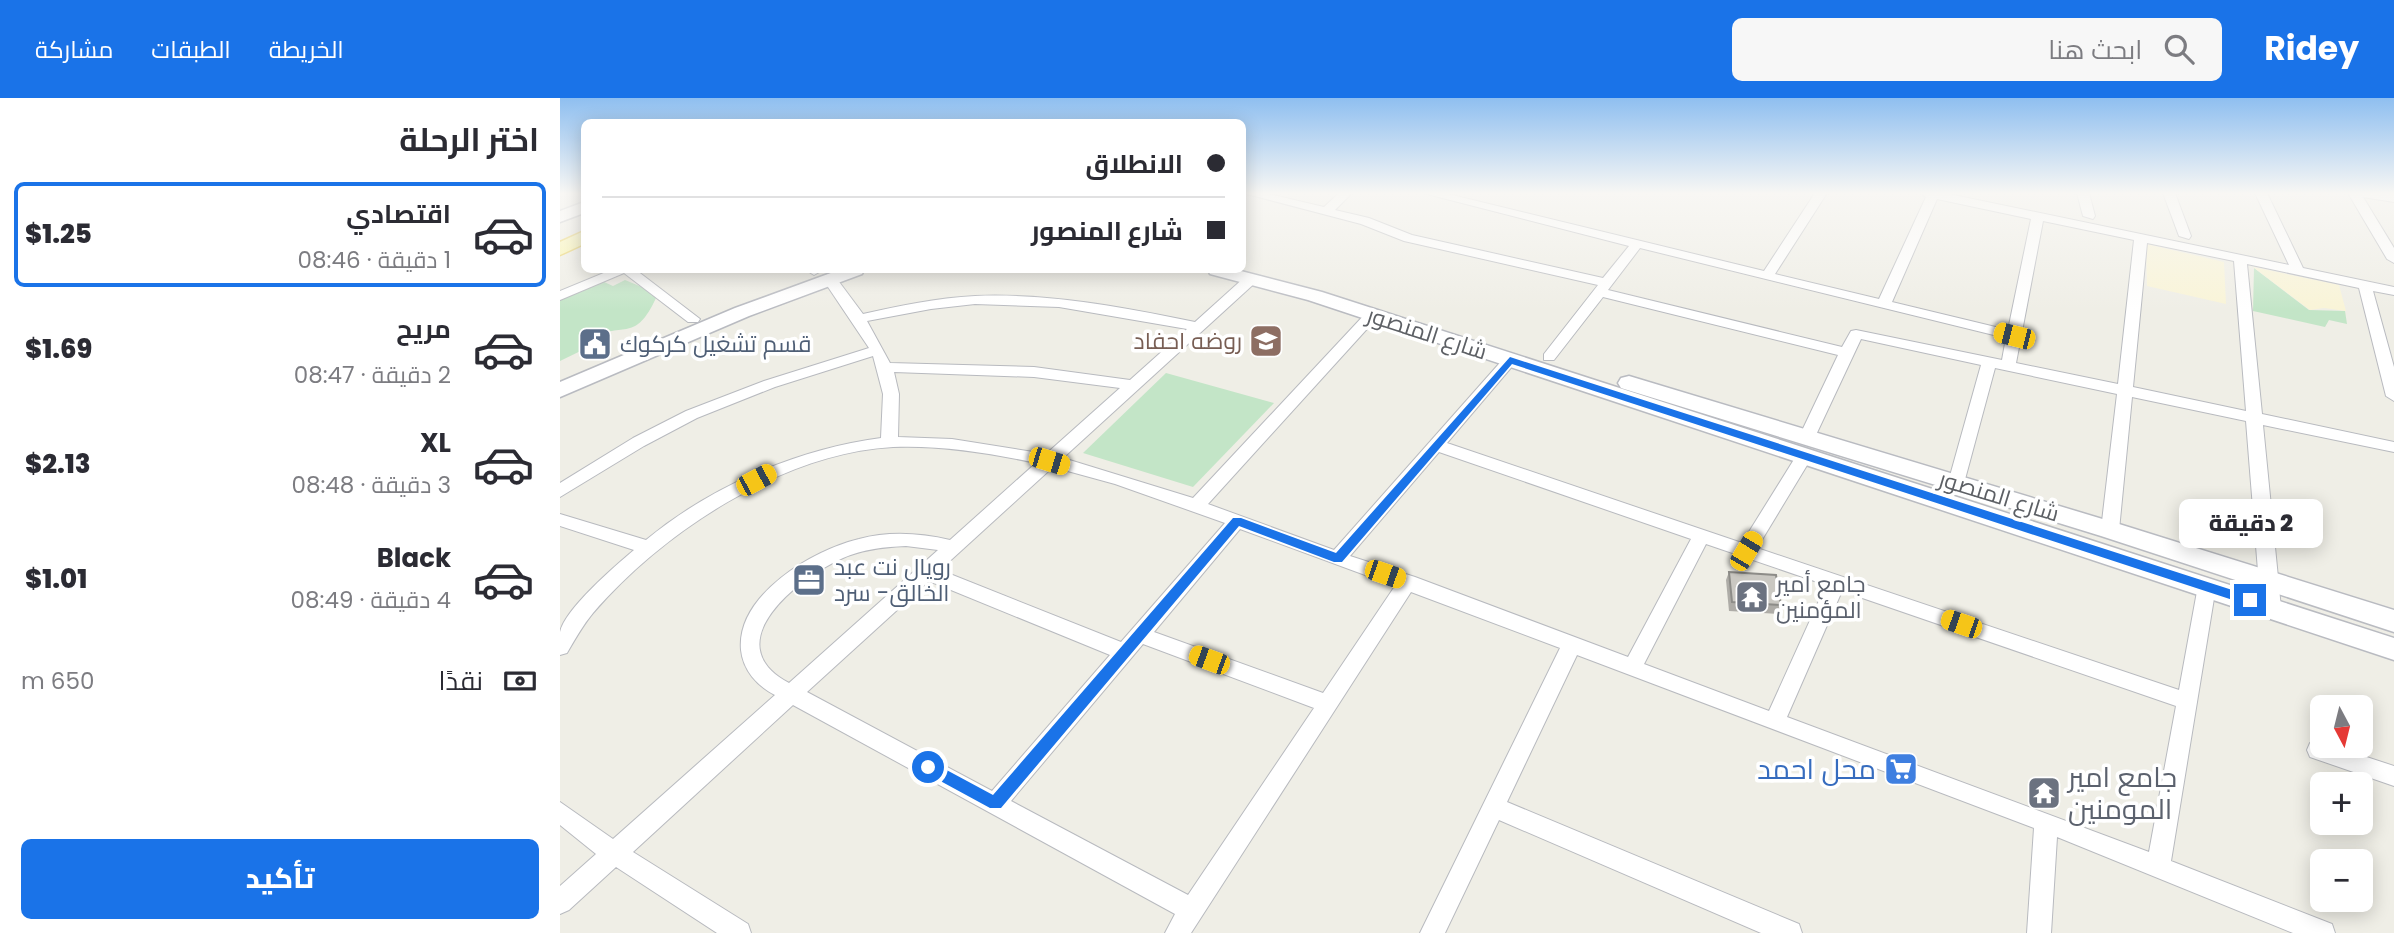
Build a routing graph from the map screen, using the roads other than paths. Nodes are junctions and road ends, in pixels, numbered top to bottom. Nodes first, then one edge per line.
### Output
1 (1396, 232) edge
2 (1588, 232) edge
3 (1796, 232) edge
4 (1913, 232) edge
5 (2035, 232) edge
6 (2111, 232) edge
7 (2166, 232) edge
8 (2183, 232) edge
9 (2280, 232) edge
10 (2378, 232) edge
11 (2185, 236) junction
12 (2141, 238) junction
13 (1637, 244) junction
14 (2292, 258) junction
15 (2240, 259) junction
16 (2394, 259) edge
17 (1247, 271) edge
18 (2298, 271) junction
19 (614, 273) edge
20 (632, 273) edge
21 (816, 273) edge
22 (817, 273) edge
23 (820, 273) edge
24 (1245, 273) edge
25 (1767, 276) junction
26 (2394, 279) edge
27 (2365, 285) junction
28 (1603, 287) junction
29 (2394, 292) edge
30 (560, 296) edge
31 (1884, 304) junction
32 (1371, 316) junction
33 (693, 319) junction
34 (859, 319) junction
35 (1198, 327) junction
36 (2014, 336) junction
37 (646, 345) junction
38 (877, 350) junction
39 (1847, 353) junction
40 (1549, 357) junction
41 (1510, 360) junction
42 (1989, 362) junction
43 (2008, 366) junction
44 (887, 367) junction
45 (560, 375) edge
46 (1134, 384) junction
47 (560, 390) edge
48 (1624, 390) junction
49 (2125, 391) junction
50 (2394, 396) edge
51 (2254, 418) junction
52 (889, 442) junction
53 (1436, 445) junction
54 (1805, 447) junction
55 (2394, 447) edge
56 (1049, 461) junction
57 (1956, 483) junction
58 (560, 491) edge
59 (1197, 505) junction
60 (1237, 521) junction
61 (564, 525) edge
62 (2110, 530) junction
63 (1701, 536) junction
64 (954, 547) junction
65 (649, 548) junction
66 (1746, 551) junction
67 (1338, 558) junction
68 (926, 572) junction
69 (2270, 581) junction
70 (1408, 582) junction
71 (1837, 582) junction
72 (2207, 586) junction
73 (2271, 608) junction
74 (2394, 621) edge
75 (1138, 635) junction
76 (1572, 645) junction
77 (560, 647) edge
78 (2394, 649) edge
79 (1122, 651) junction
80 (1632, 668) junction
81 (792, 693) junction
82 (2186, 701) junction
83 (1328, 704) junction
84 (1774, 722) junction
85 (2341, 758) edge
86 (2394, 776) edge
87 (995, 803) junction
88 (1493, 807) junction
89 (560, 812) edge
90 (2046, 822) junction
91 (614, 853) junction
92 (2158, 868) junction
93 (560, 902) edge
94 (1192, 910) junction
95 (739, 933) edge
96 (1177, 933) edge
97 (1432, 933) edge
98 (1790, 933) edge
99 (2039, 933) edge
100 (2323, 933) edge

1 - 28 street
2 - 13 street
3 - 25 street
4 - 31 street
5 - 36 street
6 - 12 street
7 - 11 street
8 - 11 street
9 - 14 street
10 - 16 street
11 - 14 street
12 - 15 street
12 - 49 street
13 - 25 street
13 - 28 street
14 - 18 street
14 - 26 street
15 - 18 street
15 - 51 street
17 - 32 street, شارع المنصور
17 - 40 street, شارع المنصور
18 - 27 street
19 - 30 street
20 - 33 street
21 - 33 street
22 - 37 street
23 - 34 street
24 - 35 street
25 - 31 street
27 - 29 street
27 - 50 street
28 - 39 street
28 - 40 street
31 - 36 street
32 - 41 street, شارع المنصور
32 - 59 street
33 - 37 street
34 - 35 street
34 - 38 street
35 - 46 street
36 - 43 street
37 - 45 street
37 - 47 street
38 - 44 street
38 - 58 street
39 - 42 street
39 - 54 street
40 - 48 street, شارع المنصور
41 - 48 street, شارع المنصور
41 - 53 street
42 - 43 street
42 - 57 street
43 - 49 street
44 - 46 street
44 - 52 street
46 - 56 street
48 - 54 street, شارع المنصور
49 - 51 street
49 - 62 street
51 - 55 street
51 - 69 street
52 - 56 street
52 - 65 street
53 - 63 street
53 - 67 street
54 - 57 street, شارع المنصور
54 - 66 street
54 - 72 street, شارع المنصور
56 - 59 street
56 - 64 street
57 - 62 street, شارع المنصور
59 - 60 street
60 - 67 street
60 - 75 street
61 - 65 street
62 - 69 street, شارع المنصور
63 - 66 street
63 - 80 street
64 - 68 street
64 - 81 street
65 - 77 street
66 - 71 street
67 - 70 street
68 - 79 street
68 - 81 street
69 - 73 street
69 - 74 street, شارع المنصور
70 - 76 street
70 - 83 street
71 - 82 street
71 - 84 street
72 - 73 street, شارع المنصور
72 - 82 street
73 - 78 street, شارع المنصور
75 - 79 street
75 - 83 street
76 - 80 street
76 - 88 street
79 - 87 street
80 - 84 street
81 - 87 street
81 - 91 street
82 - 92 street
83 - 94 street
84 - 90 street
85 - 86 street
87 - 94 street
88 - 97 street
88 - 98 street
89 - 91 street
90 - 92 street
90 - 99 street
91 - 93 street
91 - 95 street
92 - 100 street
94 - 96 street

